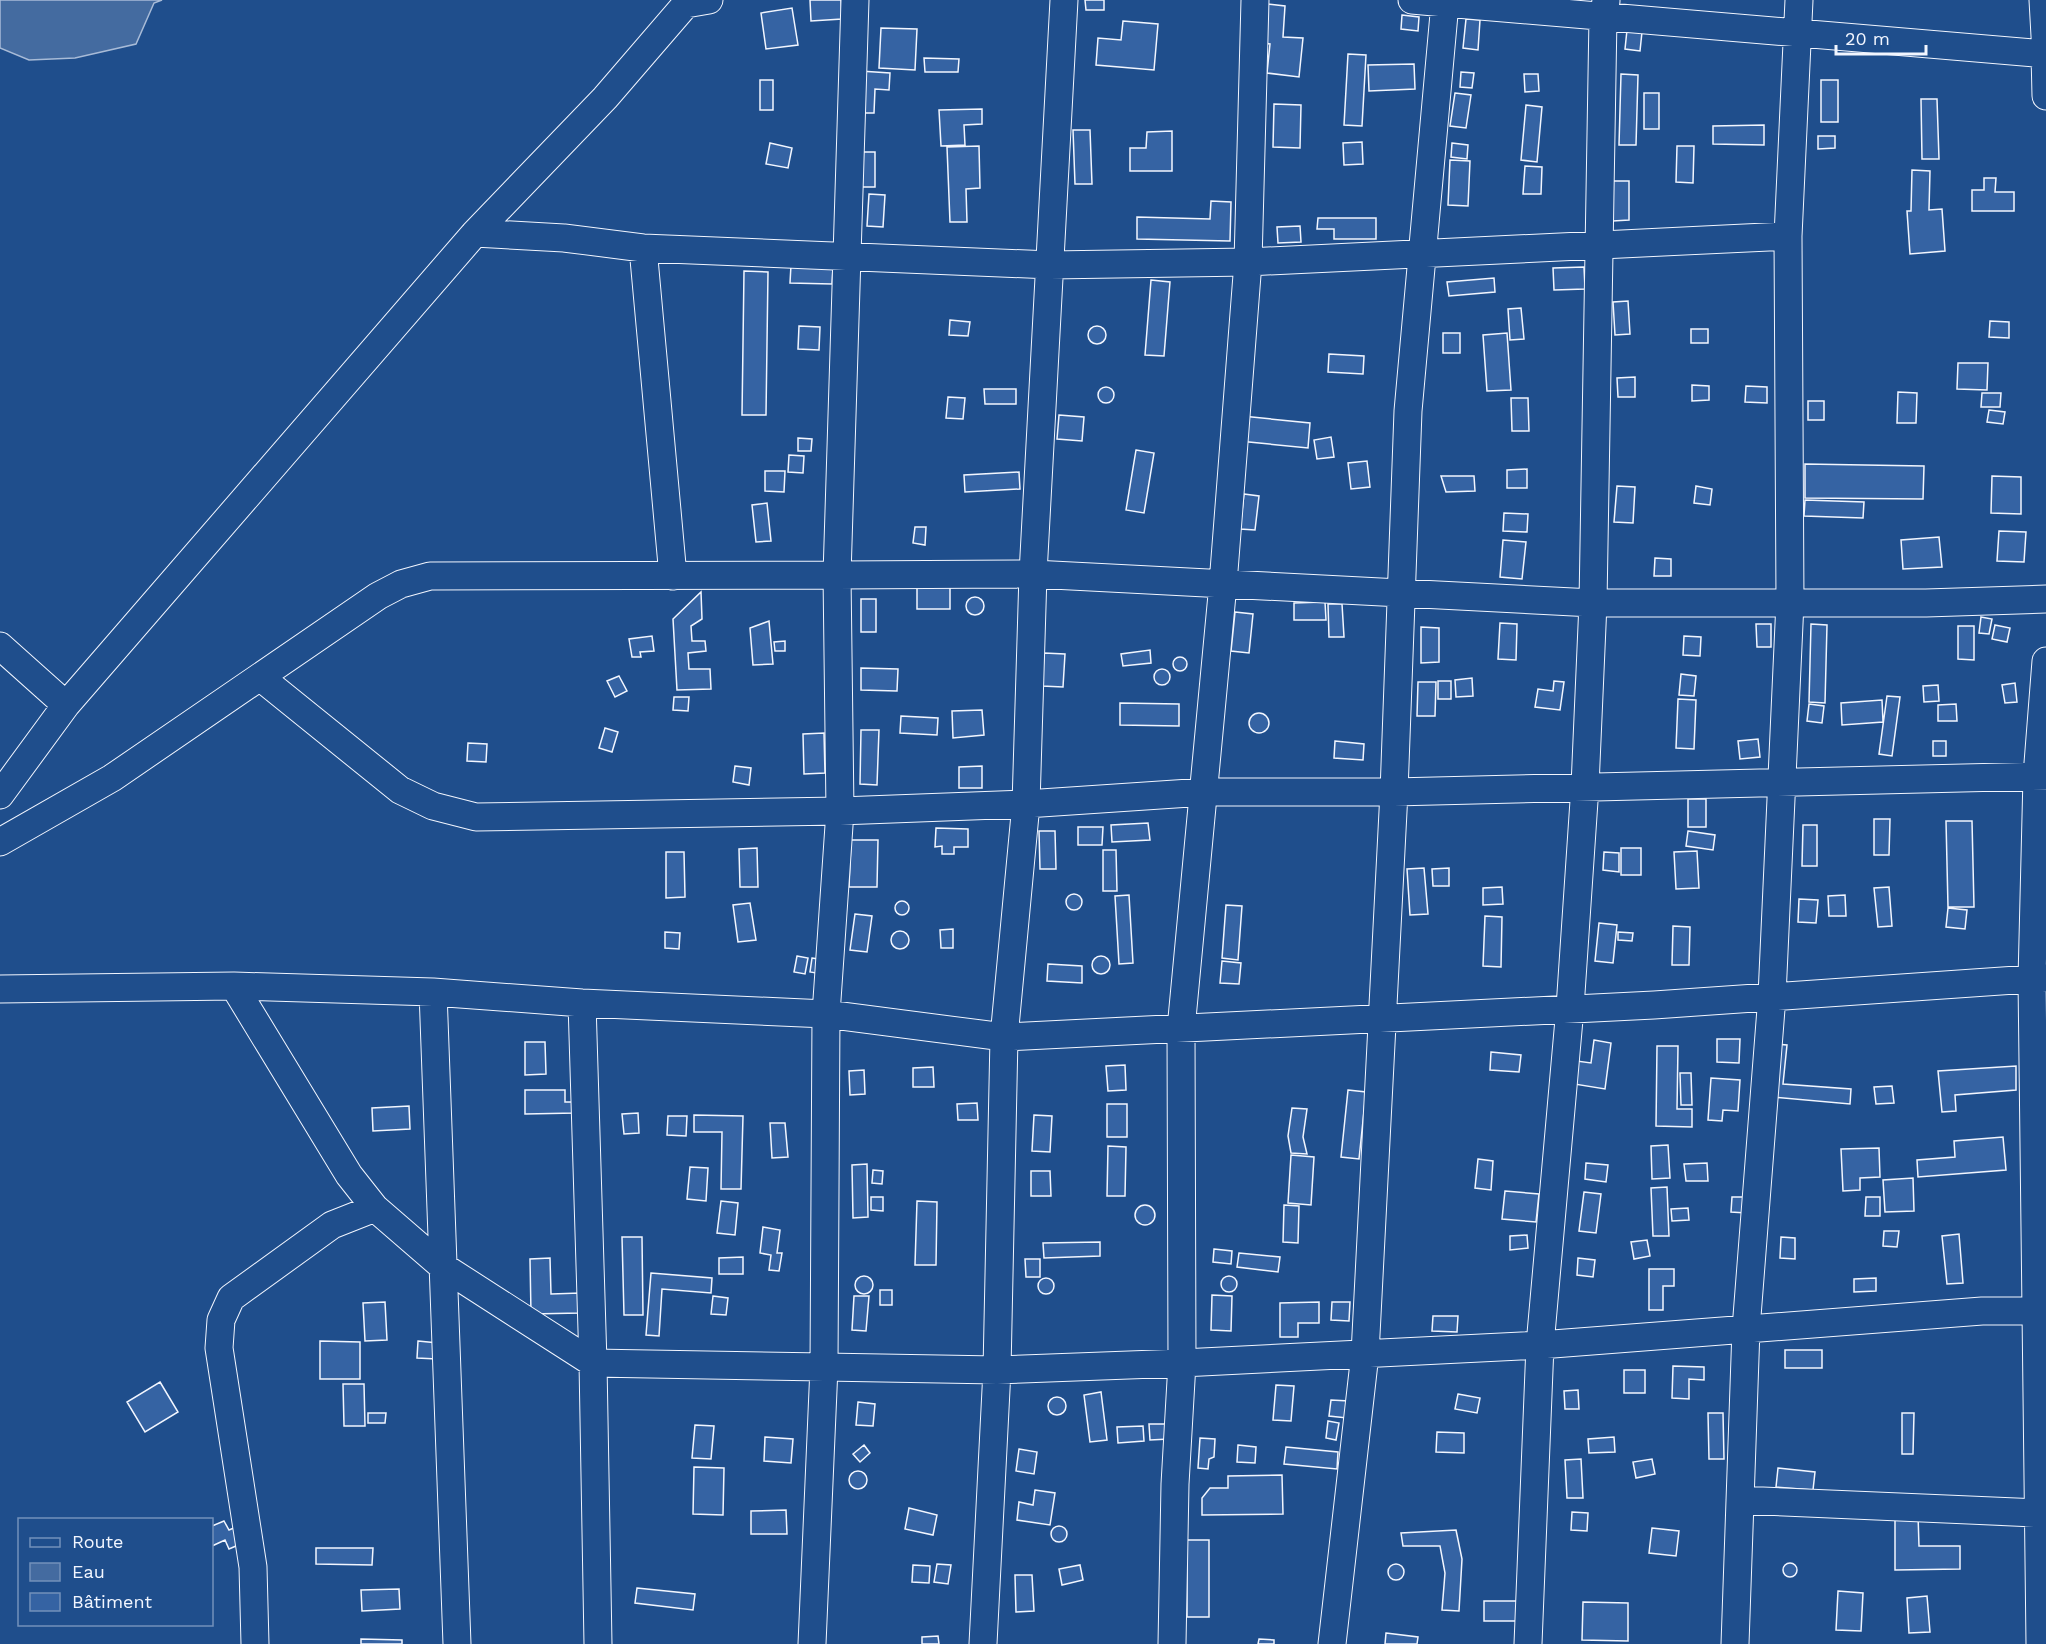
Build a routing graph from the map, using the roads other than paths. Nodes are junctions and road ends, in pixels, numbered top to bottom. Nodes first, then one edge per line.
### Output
1 (855, 0) edge
2 (1064, 0) edge
3 (1255, 0) edge
4 (1412, 0) edge
5 (1799, 0) edge
6 (2043, 0) edge
7 (694, 2) edge
8 (1446, 2) edge
9 (1605, 9) edge
10 (1797, 34) junction
11 (2045, 54) edge
12 (2046, 96) edge
13 (475, 232) junction
14 (1788, 236) junction
15 (1600, 246) junction
16 (643, 248) junction
17 (1423, 254) junction
18 (847, 256) junction
19 (1248, 262) junction
20 (1050, 265) junction
21 (1033, 574) junction
22 (837, 575) junction
23 (673, 576) junction
24 (1223, 584) junction
25 (1402, 593) junction
26 (2046, 599) edge
27 (1790, 602) junction
28 (1593, 603) junction
29 (0, 646) edge
30 (2046, 662) edge
31 (260, 677) junction
32 (66, 705) junction
33 (2041, 776) edge
34 (1782, 782) junction
35 (1585, 786) junction
36 (1204, 792) junction
37 (1394, 792) junction
38 (0, 795) edge
39 (1026, 804) junction
40 (840, 811) junction
41 (0, 842) edge
42 (2039, 978) edge
43 (234, 986) junction
44 (0, 988) edge
45 (433, 992) junction
46 (1772, 996) junction
47 (582, 1003) junction
48 (1570, 1008) junction
49 (826, 1014) junction
50 (1381, 1018) junction
51 (1181, 1029) junction
52 (1004, 1037) junction
53 (375, 1208) junction
54 (442, 1266) junction
55 (2042, 1311) edge
56 (1746, 1329) junction
57 (1540, 1345) junction
58 (1365, 1354) junction
59 (1182, 1363) junction
60 (593, 1364) junction
61 (824, 1367) junction
62 (997, 1370) junction
63 (1740, 1500) junction
64 (2037, 1513) junction
65 (255, 1644) edge
66 (457, 1644) edge
67 (598, 1644) edge
68 (812, 1644) edge
69 (983, 1644) edge
70 (1172, 1644) edge
71 (1332, 1644) edge
72 (1528, 1644) edge
73 (1735, 1644) edge
74 (2040, 1644) edge

1 - 18 street
2 - 20 street
3 - 19 street
4 - 8 street
5 - 10 street
6 - 11 street
7 - 13 street
8 - 9 street
8 - 17 street
9 - 10 street
9 - 15 street
10 - 11 street
10 - 14 street
11 - 12 street
13 - 16 street
13 - 32 street
14 - 15 street
14 - 27 street
15 - 17 street
15 - 28 street
16 - 18 street
16 - 23 street
17 - 19 street
17 - 25 street
18 - 20 street
18 - 22 street
19 - 20 street
19 - 24 street
20 - 21 street
21 - 22 street
21 - 24 street
21 - 39 street
22 - 23 street
22 - 40 street
23 - 31 street
24 - 25 street
24 - 36 street
25 - 28 street
25 - 37 street
26 - 27 street
27 - 28 street
27 - 34 street
28 - 35 street
29 - 32 street
30 - 33 street
31 - 40 street
31 - 41 street
32 - 38 street
33 - 34 street
33 - 42 street
34 - 35 street
34 - 46 street
35 - 37 street
35 - 48 street
36 - 37 street
36 - 39 street
36 - 51 street
37 - 50 street
39 - 40 street
39 - 52 street
40 - 49 street
42 - 46 street
42 - 55 street
43 - 44 street
43 - 45 street
43 - 53 street
45 - 47 street
45 - 54 street
46 - 48 street
46 - 56 street
47 - 49 street
47 - 60 street
48 - 50 street
48 - 57 street
49 - 52 street
49 - 61 street
50 - 51 street
50 - 58 street
51 - 52 street
51 - 59 street
52 - 62 street
53 - 54 street
53 - 65 street
54 - 60 street
54 - 66 street
55 - 56 street
55 - 64 street
56 - 57 street
56 - 63 street
57 - 58 street
57 - 72 street
58 - 59 street
58 - 71 street
59 - 62 street
59 - 70 street
60 - 61 street
60 - 67 street
61 - 62 street
61 - 68 street
62 - 69 street
63 - 64 street
63 - 73 street
64 - 74 street

